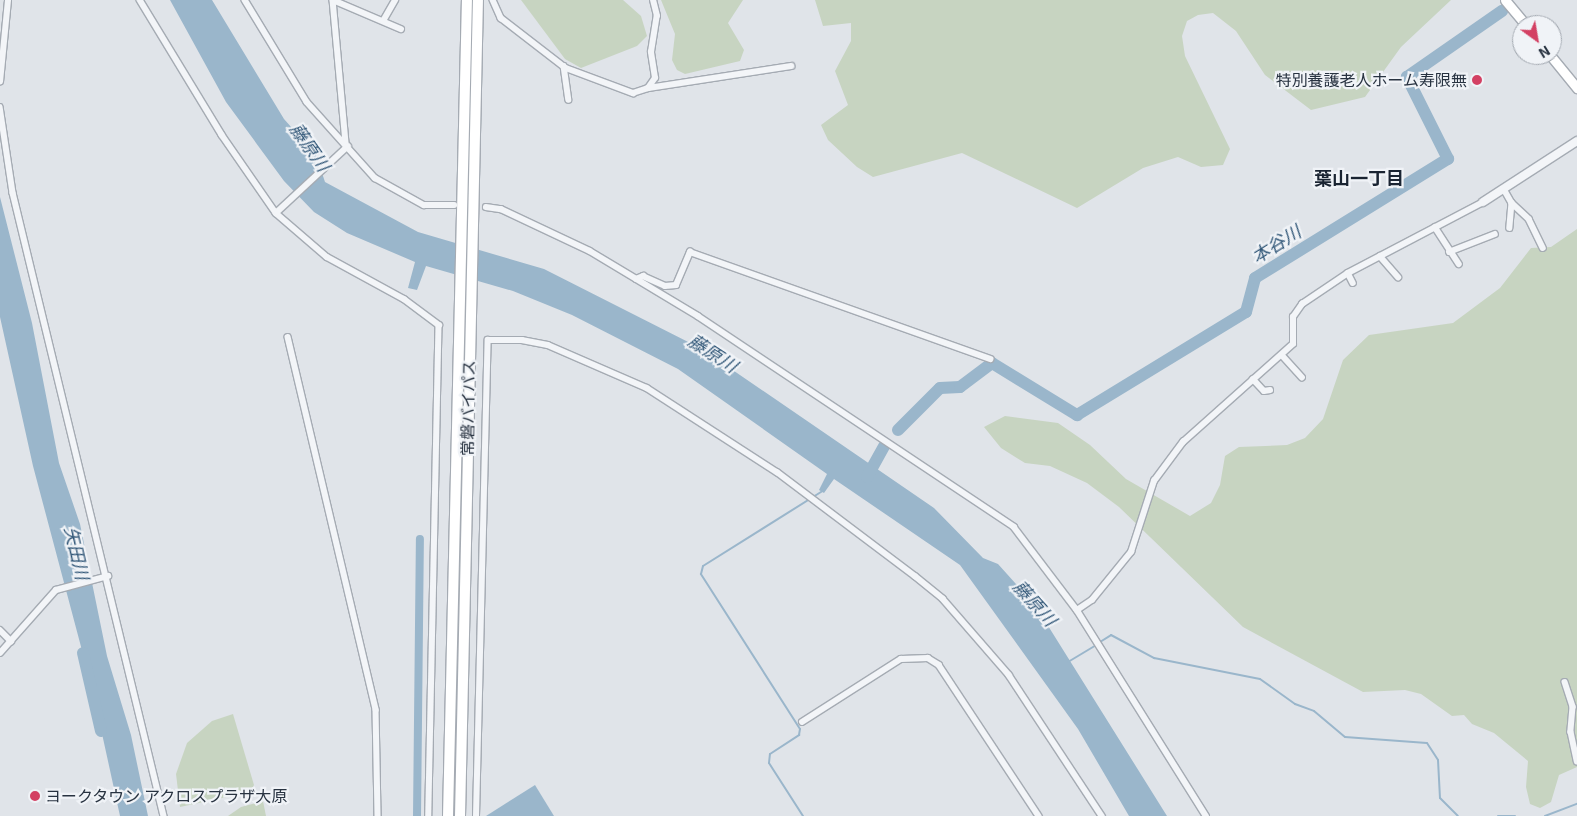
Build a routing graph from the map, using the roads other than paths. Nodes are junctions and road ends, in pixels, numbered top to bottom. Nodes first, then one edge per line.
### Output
1 (8, 0) edge
2 (140, 0) edge
3 (245, 0) edge
4 (333, 0) edge
5 (395, 0) edge
6 (467, 0) edge
7 (478, 0) edge
8 (493, 0) edge
9 (653, 0) edge
10 (1505, 0) edge
11 (1518, 15) edge
12 (383, 21) junction
13 (401, 29) dead end
14 (1558, 65) edge
15 (564, 66) junction
16 (791, 66) dead end
17 (0, 82) edge
18 (648, 88) junction
19 (1577, 88) edge
20 (569, 100) dead end
21 (0, 108) edge
22 (1577, 142) edge
23 (347, 145) junction
24 (1505, 191) junction
25 (1483, 202) joint
26 (1512, 203) junction
27 (454, 205) dead end
28 (486, 207) dead end
29 (276, 213) junction
30 (1435, 227) junction
31 (1510, 228) dead end
32 (1495, 234) dead end
33 (1543, 248) dead end
34 (1449, 252) junction
35 (1380, 256) junction
36 (1459, 264) dead end
37 (1348, 273) junction
38 (1398, 278) dead end
39 (636, 279) junction
40 (1353, 283) dead end
41 (288, 337) dead end
42 (1282, 355) junction
43 (991, 359) dead end
44 (1302, 376) dead end
45 (1253, 379) junction
46 (1270, 390) dead end
47 (107, 576) junction
48 (1077, 610) junction
49 (0, 630) edge
50 (10, 641) junction
51 (0, 653) edge
52 (1565, 682) dead end
53 (802, 722) dead end
54 (1577, 761) edge
55 (164, 816) edge
56 (378, 816) edge
57 (429, 816) edge
58 (448, 816) edge
59 (460, 816) edge
60 (476, 816) edge
61 (1039, 816) edge
62 (1102, 816) edge
63 (1206, 816) edge

1 - 17 street
2 - 29 street
3 - 23 street
4 - 12 street
4 - 23 street
5 - 12 street
6 - 58 highway, 常磐バイパス
7 - 59 highway, 常磐バイパス
8 - 15 street
9 - 18 street
10 - 11 main road
12 - 13 street
14 - 19 main road
15 - 18 street
15 - 20 street
16 - 18 street
21 - 47 street
22 - 24 street
23 - 27 street
23 - 29 street
24 - 25 street
24 - 26 street
25 - 30 street
26 - 31 street
26 - 33 street
28 - 39 street
29 - 57 street
30 - 34 street
30 - 35 street
32 - 34 street
34 - 36 street
35 - 37 street
35 - 38 street
37 - 40 street
37 - 42 street
39 - 43 street
39 - 48 street
41 - 56 street
42 - 44 street
42 - 45 street
45 - 46 street
45 - 48 street
47 - 50 street
47 - 55 street
48 - 63 street
49 - 50 street
50 - 51 street
52 - 54 street
53 - 61 street
60 - 62 street

